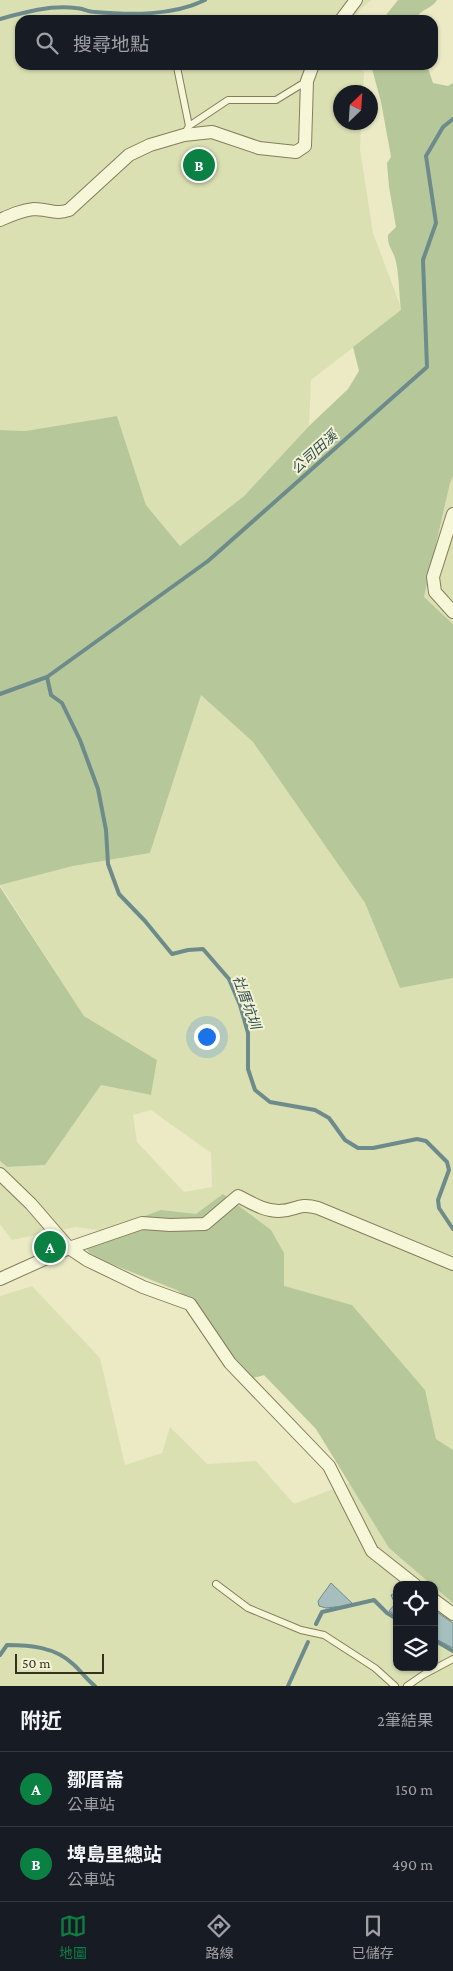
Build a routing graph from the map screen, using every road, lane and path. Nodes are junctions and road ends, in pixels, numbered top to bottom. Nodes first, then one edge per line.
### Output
1 (356, 0) edge
2 (345, 15) edge
3 (177, 70) edge
4 (311, 70) edge
5 (307, 81) junction
6 (187, 130) junction
7 (0, 220) edge
8 (453, 514) edge
9 (453, 612) edge
10 (0, 1174) edge
11 (69, 1248) junction
12 (453, 1264) edge
13 (0, 1279) edge
14 (410, 1581) edge
15 (216, 1584) dead end
16 (438, 1603) edge
17 (453, 1614) edge
18 (453, 1659) edge
19 (394, 1686) edge
20 (407, 1686) edge

1 - 2 street
3 - 6 lane
4 - 5 street
5 - 6 lane
5 - 6 street
6 - 7 street
8 - 9 street
10 - 11 street
11 - 12 street
11 - 13 street
11 - 14 street
15 - 19 lane
16 - 17 street
18 - 20 lane

